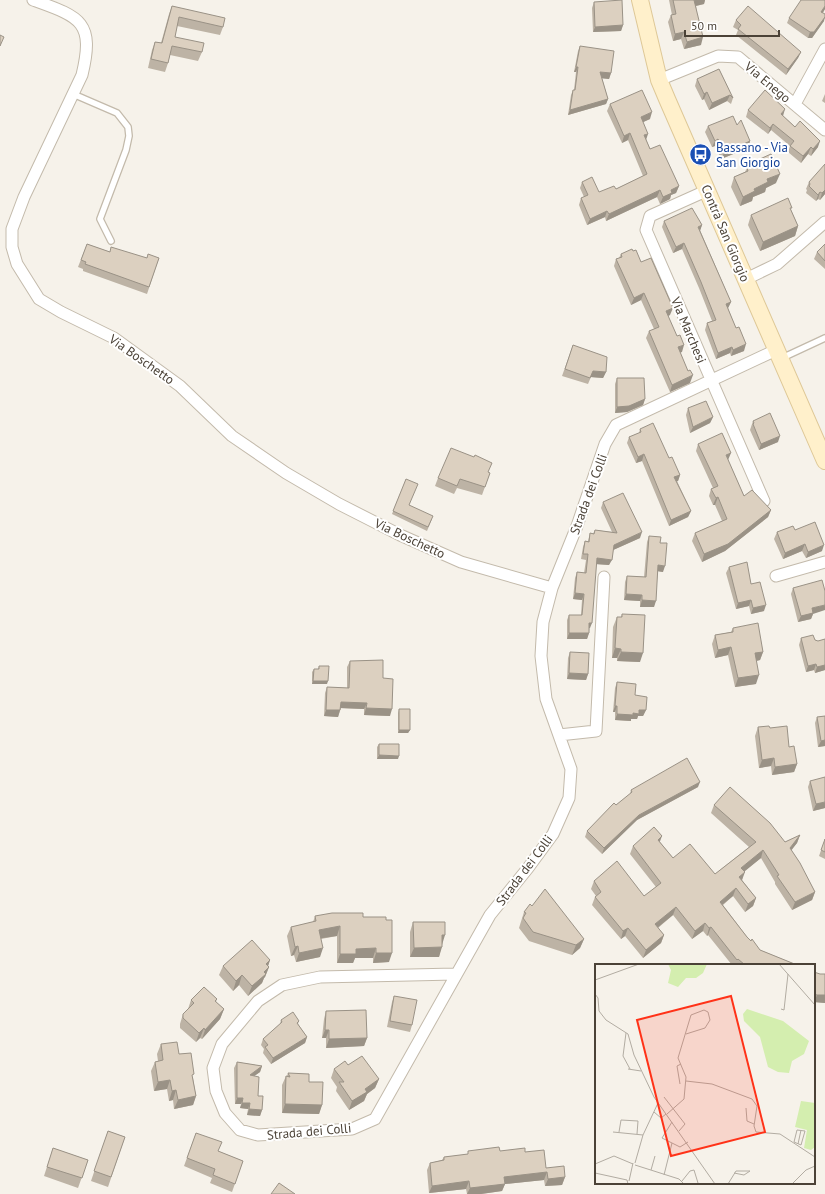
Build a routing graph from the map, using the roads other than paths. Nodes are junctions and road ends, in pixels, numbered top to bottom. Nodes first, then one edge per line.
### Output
1 (33, 0) edge
2 (640, 0) edge
3 (825, 49) edge
4 (659, 80) junction
5 (73, 94) junction
6 (795, 104) junction
7 (825, 130) edge
8 (708, 190) junction
9 (825, 222) edge
10 (111, 241) dead end
11 (746, 279) junction
12 (825, 338) edge
13 (778, 354) junction
14 (710, 381) junction
15 (825, 461) edge
16 (764, 501) edge
17 (825, 562) edge
18 (776, 576) dead end
19 (604, 577) dead end
20 (552, 588) junction
21 (559, 735) junction
22 (455, 974) junction

1 - 5 street, Via Boschetto
2 - 4 street, Contrà San Giorgio
3 - 6 street
4 - 6 street, Via Enego
4 - 8 street, Contrà San Giorgio
5 - 10 lane
5 - 20 street, Via Boschetto
6 - 7 street, Via Enego
8 - 11 street, Contrà San Giorgio
8 - 14 street, Via Marchesi
9 - 11 street
11 - 13 street, Contrà San Giorgio
12 - 13 lane
13 - 14 street, Strada dei Colli
13 - 15 street, Contrà San Giorgio
14 - 16 street, Via Marchesi
14 - 20 street, Strada dei Colli
17 - 18 street
19 - 21 street
20 - 21 street, Strada dei Colli
21 - 22 street, Strada dei Colli
22 - 22 street, Strada dei Colli

